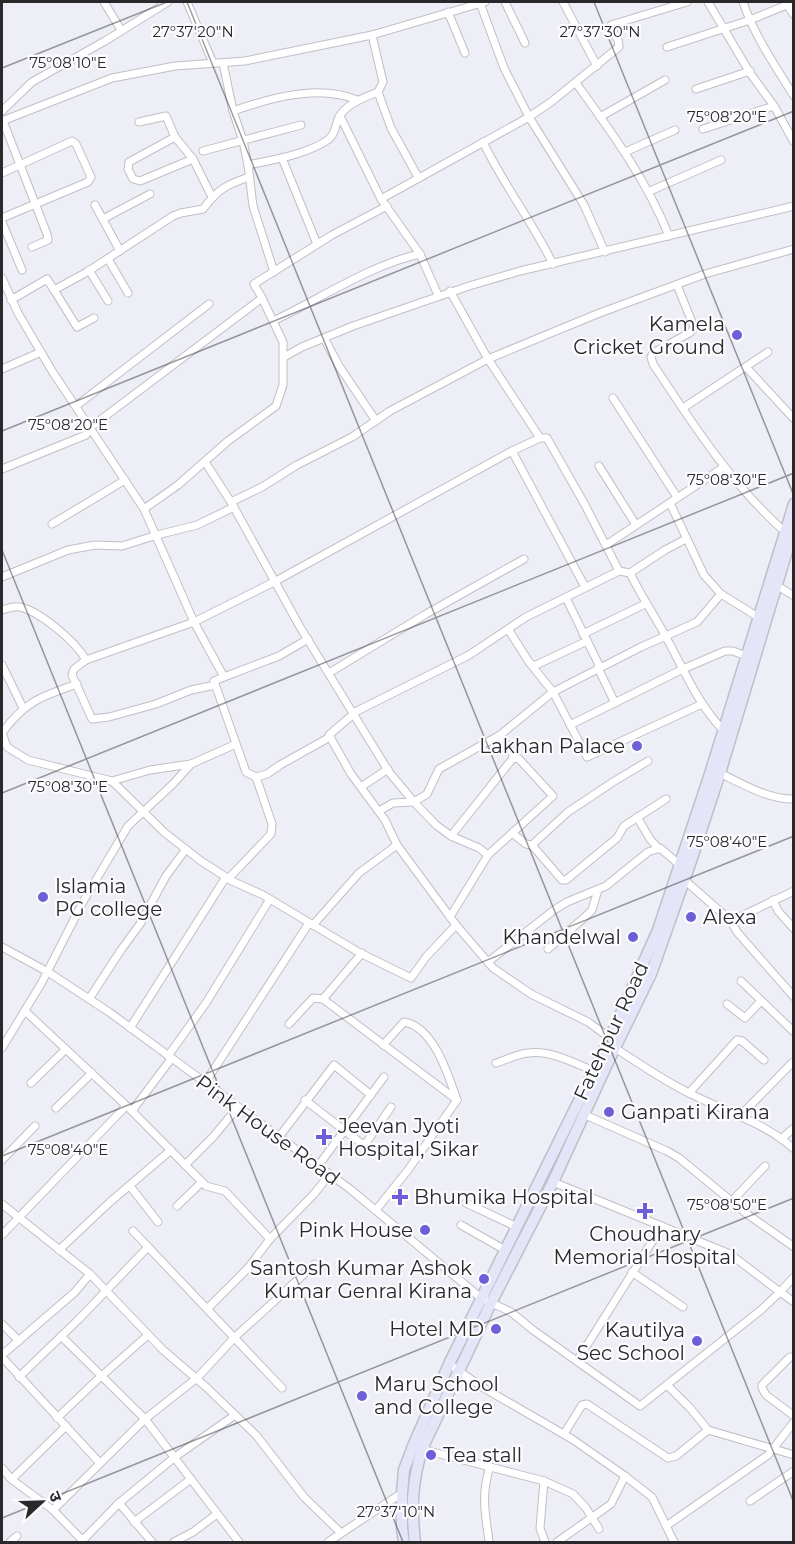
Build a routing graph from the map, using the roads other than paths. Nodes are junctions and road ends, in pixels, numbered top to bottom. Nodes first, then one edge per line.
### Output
1 (104, 2) edge
2 (168, 2) edge
3 (187, 2) edge
4 (482, 2) edge
5 (505, 2) edge
6 (563, 2) edge
7 (687, 2) edge
8 (708, 2) edge
9 (743, 2) edge
10 (794, 2) edge
11 (785, 3) edge
12 (448, 12) junction
13 (794, 15) edge
14 (750, 20) junction
15 (725, 29) junction
16 (121, 30) junction
17 (372, 34) junction
18 (525, 43) dead end
19 (667, 47) dead end
20 (465, 53) dead end
21 (213, 63) junction
22 (223, 63) junction
23 (597, 66) junction
24 (750, 71) junction
25 (664, 80) dead end
26 (576, 83) junction
27 (696, 89) dead end
28 (378, 92) junction
29 (794, 96) edge
30 (357, 100) junction
31 (774, 106) junction
32 (2, 111) edge
33 (233, 111) junction
34 (340, 116) junction
35 (528, 117) junction
36 (600, 117) junction
37 (2, 121) edge
38 (139, 122) dead end
39 (301, 125) dead end
40 (704, 129) dead end
41 (675, 130) dead end
42 (175, 138) junction
43 (243, 141) junction
44 (483, 142) junction
45 (794, 142) edge
46 (203, 152) dead end
47 (625, 152) junction
48 (282, 158) junction
49 (193, 159) junction
50 (722, 160) dead end
51 (19, 165) junction
52 (248, 165) junction
53 (2, 173) edge
54 (249, 177) junction
55 (418, 177) junction
56 (650, 192) junction
57 (150, 194) dead end
58 (212, 197) junction
59 (381, 199) junction
60 (35, 204) junction
61 (96, 205) dead end
62 (387, 206) junction
63 (794, 206) edge
64 (103, 219) junction
65 (2, 220) edge
66 (669, 236) junction
67 (317, 244) junction
68 (32, 247) dead end
69 (794, 249) edge
70 (120, 251) junction
71 (605, 252) junction
72 (420, 255) junction
73 (108, 259) junction
74 (553, 264) junction
75 (22, 270) dead end
76 (89, 270) junction
77 (274, 272) junction
78 (2, 279) edge
79 (677, 285) junction
80 (54, 290) junction
81 (450, 291) junction
82 (128, 293) dead end
83 (438, 295) junction
84 (262, 298) junction
85 (11, 300) junction
86 (108, 301) dead end
87 (209, 304) dead end
88 (94, 318) dead end
89 (273, 321) junction
90 (324, 338) junction
91 (41, 352) junction
92 (768, 352) dead end
93 (284, 357) junction
94 (488, 359) junction
95 (746, 367) junction
96 (2, 369) edge
97 (613, 398) dead end
98 (76, 406) junction
99 (682, 408) junction
100 (794, 419) edge
101 (376, 421) junction
102 (91, 427) junction
103 (540, 438) junction
104 (512, 451) junction
105 (205, 462) junction
106 (599, 466) dead end
107 (724, 467) junction
108 (2, 469) edge
109 (124, 480) junction
110 (677, 497) junction
111 (670, 503) junction
112 (794, 504) edge
113 (233, 505) junction
114 (144, 509) junction
115 (52, 524) dead end
116 (636, 525) junction
117 (789, 530) edge
118 (157, 535) junction
119 (686, 539) junction
120 (606, 545) junction
121 (524, 559) dead end
122 (779, 561) junction
123 (619, 571) junction
124 (630, 573) junction
125 (2, 577) edge
126 (274, 582) junction
127 (776, 585) junction
128 (585, 587) junction
129 (721, 594) junction
130 (794, 596) edge
131 (566, 598) junction
132 (645, 604) junction
133 (2, 610) edge
134 (758, 617) junction
135 (194, 622) junction
136 (508, 628) junction
137 (583, 634) junction
138 (666, 636) junction
139 (308, 639) junction
140 (587, 641) junction
141 (746, 656) junction
142 (86, 660) junction
143 (529, 662) junction
144 (2, 665) edge
145 (599, 667) junction
146 (683, 669) junction
147 (329, 673) junction
148 (224, 677) junction
149 (77, 684) junction
150 (215, 685) junction
151 (553, 692) junction
152 (615, 703) junction
153 (702, 704) junction
154 (23, 708) junction
155 (354, 714) junction
156 (570, 725) junction
157 (723, 730) junction
158 (2, 733) edge
159 (500, 735) junction
160 (330, 737) junction
161 (236, 744) junction
162 (513, 758) junction
163 (648, 761) dead end
164 (191, 764) junction
165 (388, 769) junction
166 (716, 771) junction
167 (256, 777) junction
168 (112, 781) junction
169 (361, 787) junction
170 (666, 799) dead end
171 (794, 799) edge
172 (414, 802) junction
173 (144, 811) junction
174 (379, 811) junction
175 (637, 817) junction
176 (512, 832) junction
177 (451, 836) junction
178 (397, 845) junction
179 (532, 845) junction
180 (186, 849) junction
181 (659, 849) junction
182 (488, 855) junction
183 (680, 873) junction
184 (227, 878) junction
185 (598, 890) junction
186 (794, 891) edge
187 (270, 899) junction
188 (773, 900) junction
189 (450, 917) junction
190 (731, 921) junction
191 (311, 924) junction
192 (456, 925) junction
193 (794, 929) edge
194 (2, 946) edge
195 (548, 949) dead end
196 (362, 953) junction
197 (488, 962) junction
198 (48, 972) junction
199 (741, 981) dead end
200 (794, 997) edge
201 (89, 999) junction
202 (323, 999) junction
203 (761, 1001) junction
204 (727, 1004) dead end
205 (25, 1011) junction
206 (289, 1024) dead end
207 (130, 1028) junction
208 (794, 1032) edge
209 (612, 1043) junction
210 (383, 1045) junction
211 (2, 1048) edge
212 (66, 1048) junction
213 (170, 1058) junction
214 (764, 1060) dead end
215 (496, 1063) dead end
216 (792, 1063) edge
217 (594, 1071) junction
218 (92, 1073) junction
219 (384, 1077) dead end
220 (31, 1083) dead end
221 (205, 1083) junction
222 (689, 1094) junction
223 (371, 1095) junction
224 (305, 1100) junction
225 (457, 1100) junction
226 (126, 1106) junction
227 (238, 1107) junction
228 (391, 1107) dead end
229 (56, 1108) dead end
230 (132, 1111) junction
231 (583, 1114) junction
232 (740, 1116) junction
233 (35, 1126) dead end
234 (794, 1128) edge
235 (345, 1129) junction
236 (279, 1137) junction
237 (781, 1139) junction
238 (794, 1149) edge
239 (171, 1150) junction
240 (2, 1160) edge
241 (185, 1165) junction
242 (318, 1166) junction
243 (765, 1166) dead end
244 (330, 1174) junction
245 (202, 1182) junction
246 (553, 1182) junction
247 (130, 1186) junction
248 (732, 1201) junction
249 (466, 1203) dead end
250 (2, 1204) edge
251 (177, 1206) dead end
252 (376, 1210) junction
253 (18, 1218) junction
254 (158, 1222) dead end
255 (461, 1225) dead end
256 (662, 1226) junction
257 (517, 1227) junction
258 (133, 1231) dead end
259 (2, 1235) edge
260 (270, 1239) junction
261 (148, 1247) junction
262 (794, 1247) edge
263 (59, 1250) junction
264 (505, 1250) junction
265 (315, 1264) dead end
266 (632, 1272) junction
267 (90, 1274) junction
268 (794, 1277) edge
269 (106, 1291) junction
270 (780, 1292) junction
271 (486, 1300) junction
272 (794, 1302) edge
273 (683, 1307) dead end
274 (208, 1308) junction
275 (2, 1324) edge
276 (148, 1335) junction
277 (61, 1336) junction
278 (235, 1337) junction
279 (19, 1341) junction
280 (2, 1356) edge
281 (790, 1357) dead end
282 (577, 1361) junction
283 (449, 1364) junction
284 (459, 1371) junction
285 (19, 1377) junction
286 (100, 1377) junction
287 (197, 1378) junction
288 (667, 1385) junction
289 (282, 1388) dead end
290 (235, 1415) junction
291 (794, 1416) edge
292 (57, 1418) junction
293 (145, 1419) junction
294 (794, 1422) edge
295 (66, 1426) junction
296 (708, 1430) junction
297 (564, 1434) junction
298 (417, 1448) junction
299 (773, 1448) junction
300 (794, 1455) edge
301 (176, 1457) junction
302 (99, 1462) junction
303 (490, 1466) junction
304 (2, 1468) edge
305 (794, 1471) edge
306 (626, 1476) junction
307 (12, 1479) junction
308 (191, 1479) junction
309 (544, 1481) junction
310 (402, 1493) junction
311 (750, 1501) dead end
312 (119, 1503) junction
313 (52, 1509) junction
314 (217, 1514) junction
315 (592, 1517) junction
316 (134, 1522) junction
317 (666, 1526) junction
318 (599, 1529) dead end
319 (341, 1533) junction
320 (17, 1536) dead end
321 (489, 1541) dead end
322 (10, 1542) edge
323 (82, 1542) edge
324 (152, 1542) edge
325 (174, 1542) edge
326 (238, 1542) edge
327 (328, 1542) edge
328 (404, 1542) edge
329 (415, 1542) edge
330 (545, 1542) edge
331 (557, 1542) edge
332 (674, 1542) edge

1 - 16 street
2 - 16 street
3 - 21 street
4 - 12 street
4 - 35 street
5 - 18 street
6 - 23 street
7 - 23 street
8 - 15 street
9 - 14 street
10 - 11 street
11 - 13 street
11 - 14 street
12 - 17 street
12 - 20 street
14 - 15 street
14 - 29 street
15 - 19 street
15 - 24 street
16 - 32 street
17 - 22 street
17 - 28 street
21 - 22 street
21 - 37 street
22 - 33 street
23 - 26 street
24 - 27 street
24 - 31 street
25 - 36 street
26 - 35 street
26 - 36 street
28 - 30 street
28 - 55 street
30 - 33 street
30 - 34 street
31 - 40 street
31 - 45 street
33 - 43 street
34 - 48 street
34 - 59 street
35 - 44 street
35 - 71 street
36 - 47 street
37 - 51 street
38 - 42 street
39 - 43 street
41 - 47 street
42 - 49 street
42 - 49 street
43 - 46 street
43 - 52 street
44 - 55 street
44 - 74 street
47 - 56 street
48 - 52 street
48 - 67 street
49 - 58 street
50 - 56 street
51 - 53 street
51 - 60 street
51 - 60 street
52 - 54 street
54 - 58 street
54 - 77 street
55 - 59 street
56 - 66 street
57 - 64 street
58 - 70 street
59 - 62 street
60 - 65 street
60 - 68 street
61 - 64 street
62 - 67 street
62 - 72 street
63 - 66 street
64 - 70 street
65 - 75 street
66 - 71 street
67 - 77 street
69 - 79 street
70 - 73 street
71 - 74 street
72 - 83 street
72 - 89 street
73 - 76 street
73 - 82 street
74 - 81 street
76 - 80 street
76 - 86 street
77 - 84 street
78 - 85 street
79 - 94 street
79 - 99 street
80 - 85 street
80 - 88 street
81 - 83 street
81 - 94 street
83 - 90 street
84 - 89 street
84 - 102 street
85 - 91 street
87 - 98 street
89 - 93 street
90 - 93 street
90 - 101 street
91 - 96 street
91 - 98 street
92 - 95 street
93 - 105 street
94 - 101 street
94 - 103 street
95 - 99 street
95 - 100 street
97 - 110 street
98 - 102 street
99 - 107 street
101 - 113 street
102 - 108 street
102 - 109 street
103 - 104 street
103 - 120 street
104 - 126 street
104 - 128 street
105 - 113 street
105 - 114 street
106 - 116 street
107 - 110 street
107 - 117 street
109 - 114 street
109 - 115 street
110 - 111 street
111 - 116 street
111 - 119 street
112 - 117 street, Fatehpur Road
113 - 118 street
113 - 126 street
114 - 118 street
116 - 120 street
117 - 122 street, Fatehpur Road
118 - 125 street
118 - 135 street
119 - 124 street
119 - 129 street
120 - 123 street
121 - 147 street
122 - 127 street
122 - 134 street, Fatehpur Road
123 - 124 street
123 - 128 street
124 - 132 street
126 - 135 street
126 - 139 street
127 - 130 street
127 - 166 street
128 - 131 street
129 - 134 street
129 - 138 street
131 - 136 street
131 - 137 street
132 - 137 street
132 - 138 street
133 - 142 street
134 - 141 street, Fatehpur Road
135 - 142 street
135 - 148 street
136 - 143 street
136 - 155 street
137 - 140 street
138 - 145 street
138 - 146 street
139 - 147 street
139 - 148 street
140 - 143 street
140 - 145 street
141 - 146 street
141 - 157 street, Fatehpur Road
142 - 149 street
143 - 151 street
144 - 154 street
145 - 151 street
145 - 152 street
146 - 152 street
146 - 153 street
147 - 155 street
148 - 150 street
149 - 150 street
149 - 154 street
150 - 161 street
151 - 156 street
151 - 159 street
152 - 156 street
153 - 156 street
153 - 157 street
154 - 158 street
155 - 160 street
155 - 165 street
157 - 166 street, Fatehpur Road
158 - 168 street
159 - 162 street
159 - 172 street
160 - 167 street
160 - 169 street
161 - 164 street
161 - 167 street
162 - 176 street
162 - 177 street
163 - 179 street
164 - 168 street
164 - 173 street
165 - 169 street
165 - 172 street
166 - 171 street
166 - 183 street, Fatehpur Road
167 - 184 street
168 - 173 street
169 - 174 street
170 - 175 street
172 - 174 street
172 - 177 street
173 - 180 street
173 - 198 street
174 - 178 street
175 - 179 street
175 - 181 street
176 - 179 street
176 - 182 street
177 - 182 street
178 - 189 street
178 - 191 street
180 - 184 street
180 - 201 street
181 - 183 street
181 - 185 street
182 - 189 street
183 - 190 street
183 - 209 street, Fatehpur Road
184 - 187 street
184 - 207 street
185 - 195 street
185 - 197 street
186 - 188 street
187 - 191 street
187 - 213 street
188 - 190 street
188 - 193 street
189 - 192 street
190 - 200 street
191 - 196 street
191 - 221 street
192 - 196 street
192 - 197 street
194 - 198 street, Pink House Road
196 - 202 street
197 - 209 street
198 - 201 street, Pink House Road
198 - 205 street
199 - 203 street
201 - 207 street, Pink House Road
202 - 206 street
202 - 210 street
203 - 204 street
203 - 208 street
205 - 211 street
205 - 212 street
207 - 213 street, Pink House Road
209 - 217 street, Fatehpur Road
209 - 222 street
209 - 231 street
210 - 225 street
210 - 225 street
212 - 218 street
212 - 220 street
213 - 221 street, Pink House Road
213 - 230 street
214 - 222 street
215 - 217 street
216 - 232 street
217 - 257 street, Fatehpur Road
218 - 226 street
218 - 229 street
219 - 223 street
221 - 227 street, Pink House Road
222 - 232 street
223 - 224 street
223 - 235 street
224 - 235 street
224 - 236 street
225 - 252 street
226 - 230 street
226 - 253 street
227 - 236 street, Pink House Road
227 - 241 street
228 - 235 street
230 - 239 street
231 - 246 street
231 - 248 street
232 - 237 street
233 - 240 street
234 - 237 street
235 - 242 street
236 - 242 street, Pink House Road
237 - 238 street
239 - 241 street
239 - 247 street
241 - 245 street
242 - 244 street, Pink House Road
243 - 248 street
244 - 252 street, Pink House Road
244 - 260 street
245 - 251 street
245 - 260 street
246 - 256 street
246 - 271 street
247 - 254 street
247 - 263 street
248 - 262 street
249 - 257 street
250 - 253 street
252 - 271 street, Pink House Road
253 - 259 street
253 - 263 street
255 - 264 street
256 - 266 street
256 - 270 street
257 - 264 street, Fatehpur Road
258 - 261 street
260 - 274 street
261 - 269 street
261 - 274 street
263 - 267 street
264 - 271 street, Fatehpur Road
265 - 278 street
266 - 273 street
266 - 282 street
267 - 269 street
267 - 279 street
268 - 270 street
269 - 276 street
269 - 277 street
270 - 272 street
270 - 288 street
271 - 282 street, Pink House Road
271 - 283 street, Fatehpur Road
271 - 284 street
274 - 278 street
275 - 279 street
276 - 286 street
276 - 287 street
277 - 285 street
277 - 286 street
278 - 287 street
278 - 289 street
279 - 280 street
280 - 285 street
281 - 291 street
282 - 288 street, Pink House Road
283 - 284 street
283 - 298 street, Fatehpur Road
284 - 297 street
284 - 298 street
285 - 292 street
286 - 292 street
286 - 293 street
287 - 290 street
287 - 293 street
288 - 296 street
290 - 301 street
290 - 319 street
292 - 295 street
293 - 301 street
293 - 302 street
294 - 299 street
295 - 302 street
295 - 307 street
296 - 297 street
296 - 299 street
297 - 306 street
298 - 303 street
298 - 310 street, Fatehpur Road
298 - 329 street
299 - 300 street
299 - 317 street
301 - 308 street
301 - 312 street
302 - 313 street
303 - 309 street
303 - 321 street
304 - 307 street
305 - 311 street
306 - 315 street
306 - 317 street
307 - 313 street
308 - 314 street
308 - 316 street
309 - 315 street
309 - 330 street
310 - 319 street
310 - 328 street, Fatehpur Road
312 - 316 street
312 - 323 street
313 - 323 street
314 - 325 street
314 - 326 street
315 - 318 street
315 - 331 street
316 - 324 street
317 - 332 street
319 - 327 street
320 - 322 street

